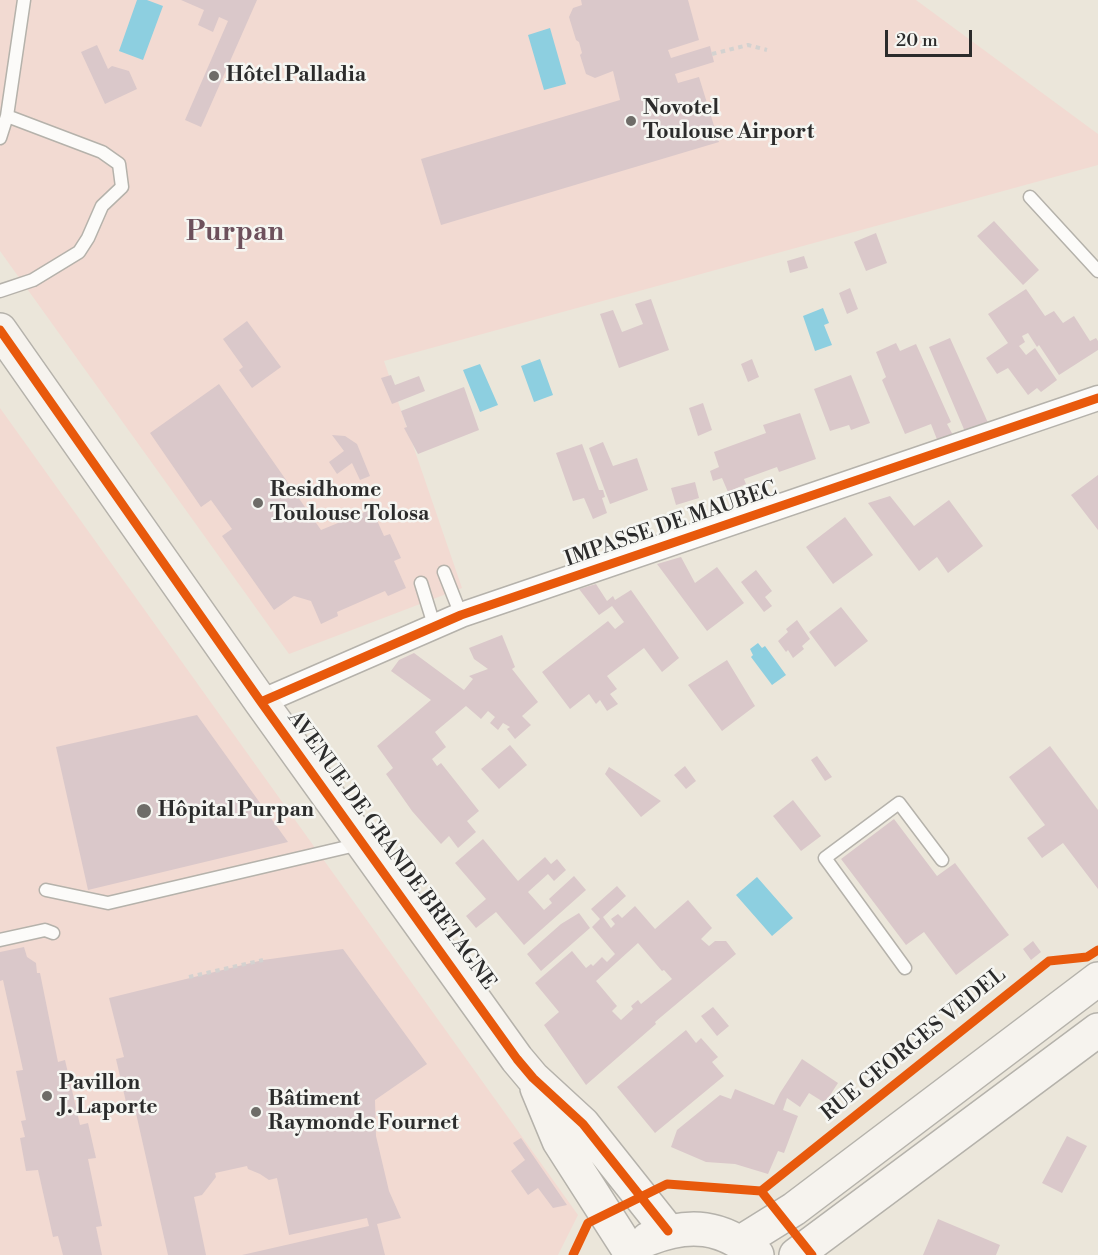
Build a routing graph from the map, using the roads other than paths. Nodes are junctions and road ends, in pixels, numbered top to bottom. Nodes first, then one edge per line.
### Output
1 (24, 0) edge
2 (7, 116) junction
3 (0, 138) edge
4 (1030, 197) dead end
5 (1098, 272) edge
6 (0, 291) edge
7 (0, 330) edge
8 (1098, 398) edge
9 (444, 572) dead end
10 (421, 583) dead end
11 (461, 615) junction
12 (435, 625) junction
13 (261, 702) junction
14 (363, 843) junction
15 (942, 860) dead end
16 (46, 890) dead end
17 (53, 933) dead end
18 (0, 940) edge
19 (905, 968) dead end
20 (1098, 979) edge
21 (1098, 1030) edge
22 (533, 1077) junction
23 (668, 1231) junction
24 (749, 1249) edge
25 (631, 1254) edge
26 (796, 1255) edge

1 - 2 lane
2 - 3 lane
2 - 6 lane
4 - 5 lane
7 - 13 main road, AVENUE DE GRANDE BRETAGNE
8 - 11 street, IMPASSE DE MAUBEC
9 - 11 lane
10 - 12 lane
11 - 12 street, IMPASSE DE MAUBEC
12 - 13 street, IMPASSE DE MAUBEC
13 - 14 main road, AVENUE DE GRANDE BRETAGNE
14 - 16 lane
14 - 22 main road, AVENUE DE GRANDE BRETAGNE
15 - 19 lane
17 - 18 lane
20 - 24 main road
21 - 26 main road
22 - 23 main road, AVENUE DE GRANDE BRETAGNE
22 - 25 main road, AVENUE DE GRANDE BRETAGNE
23 - 24 main road
23 - 25 main road

